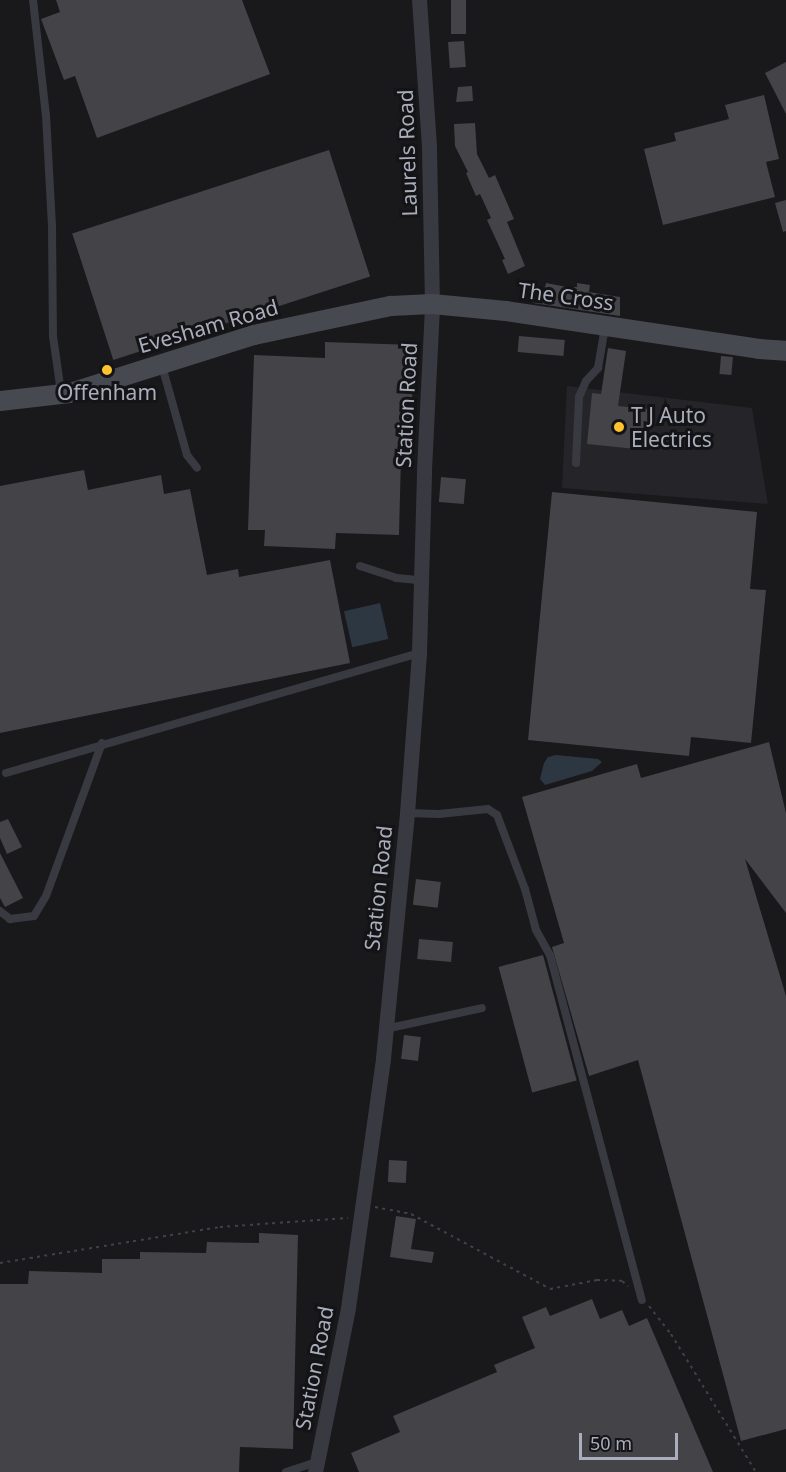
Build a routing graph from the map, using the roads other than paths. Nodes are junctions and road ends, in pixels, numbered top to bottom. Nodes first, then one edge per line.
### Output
1 (33, 0) edge
2 (419, 0) edge
3 (432, 304) junction
4 (605, 326) junction
5 (786, 351) edge
6 (162, 364) junction
7 (61, 394) junction
8 (0, 401) edge
9 (576, 463) dead end
10 (197, 468) dead end
11 (360, 566) dead end
12 (421, 580) junction
13 (420, 653) junction
14 (102, 743) junction
15 (6, 773) dead end
16 (407, 813) junction
17 (0, 911) edge
18 (482, 1008) dead end
19 (386, 1029) junction
20 (642, 1299) road end
21 (316, 1467) edge
22 (286, 1472) edge

1 - 7 lane
2 - 3 street, Laurels Road
3 - 4 main road, The Cross
3 - 6 main road, Evesham Road
3 - 12 street, Station Road
4 - 5 main road, The Cross
4 - 9 lane
6 - 7 main road, Evesham Road
6 - 10 lane
7 - 8 main road, Evesham Road
11 - 12 lane
12 - 13 street, Station Road
13 - 14 lane
13 - 16 street, Station Road
14 - 15 lane
14 - 17 lane
16 - 19 street, Station Road
16 - 20 lane
18 - 19 lane
19 - 21 street, Station Road
21 - 22 lane

